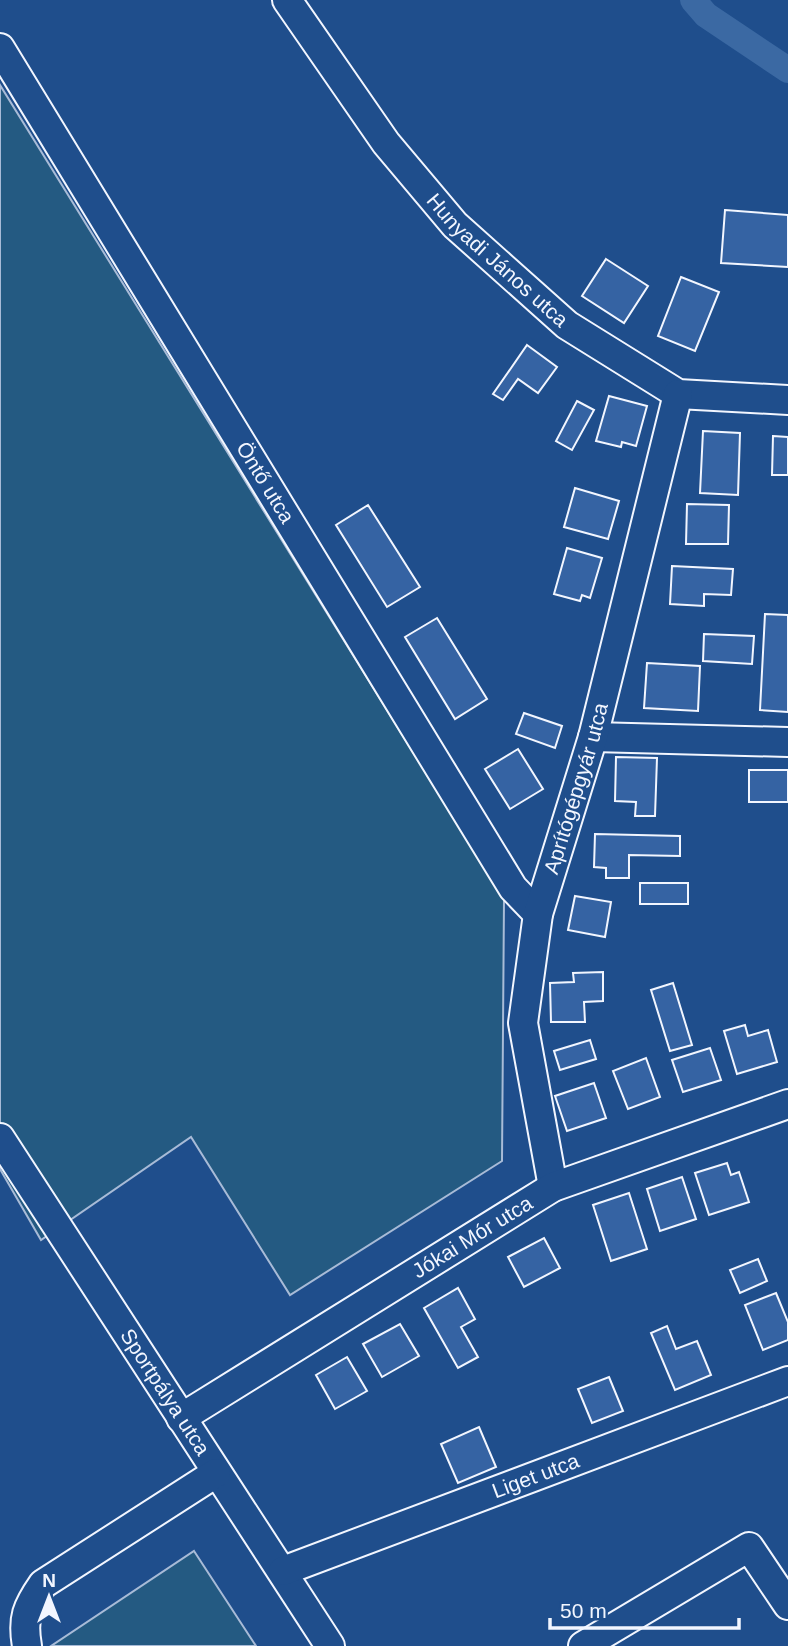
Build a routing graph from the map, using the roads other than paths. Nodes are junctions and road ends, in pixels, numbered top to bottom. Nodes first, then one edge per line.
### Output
1 (288, 0) edge
2 (0, 48) edge
3 (678, 394) junction
4 (788, 400) edge
5 (593, 737) junction
6 (788, 742) edge
7 (538, 914) junction
8 (788, 1104) edge
9 (0, 1138) edge
10 (553, 1187) junction
11 (788, 1381) edge
12 (181, 1418) junction
13 (216, 1473) junction
14 (283, 1571) junction
15 (788, 1605) edge
16 (27, 1646) edge
17 (330, 1646) edge
18 (583, 1646) edge

1 - 3 street, Hunyadi János utca
2 - 7 street, Öntő utca
3 - 4 street, Hunyadi János utca
3 - 5 street, Aprítógépgyár utca
5 - 6 street
5 - 7 street, Aprítógépgyár utca
7 - 10 street, Aprítógépgyár utca
8 - 10 street, Jókai Mór utca
9 - 12 street, Sportpálya utca
10 - 12 street, Jókai Mór utca
11 - 14 street, Liget utca
12 - 13 street, Sportpálya utca
13 - 14 street, Sportpálya utca
13 - 16 street
14 - 17 street, Sportpálya utca
15 - 18 street

